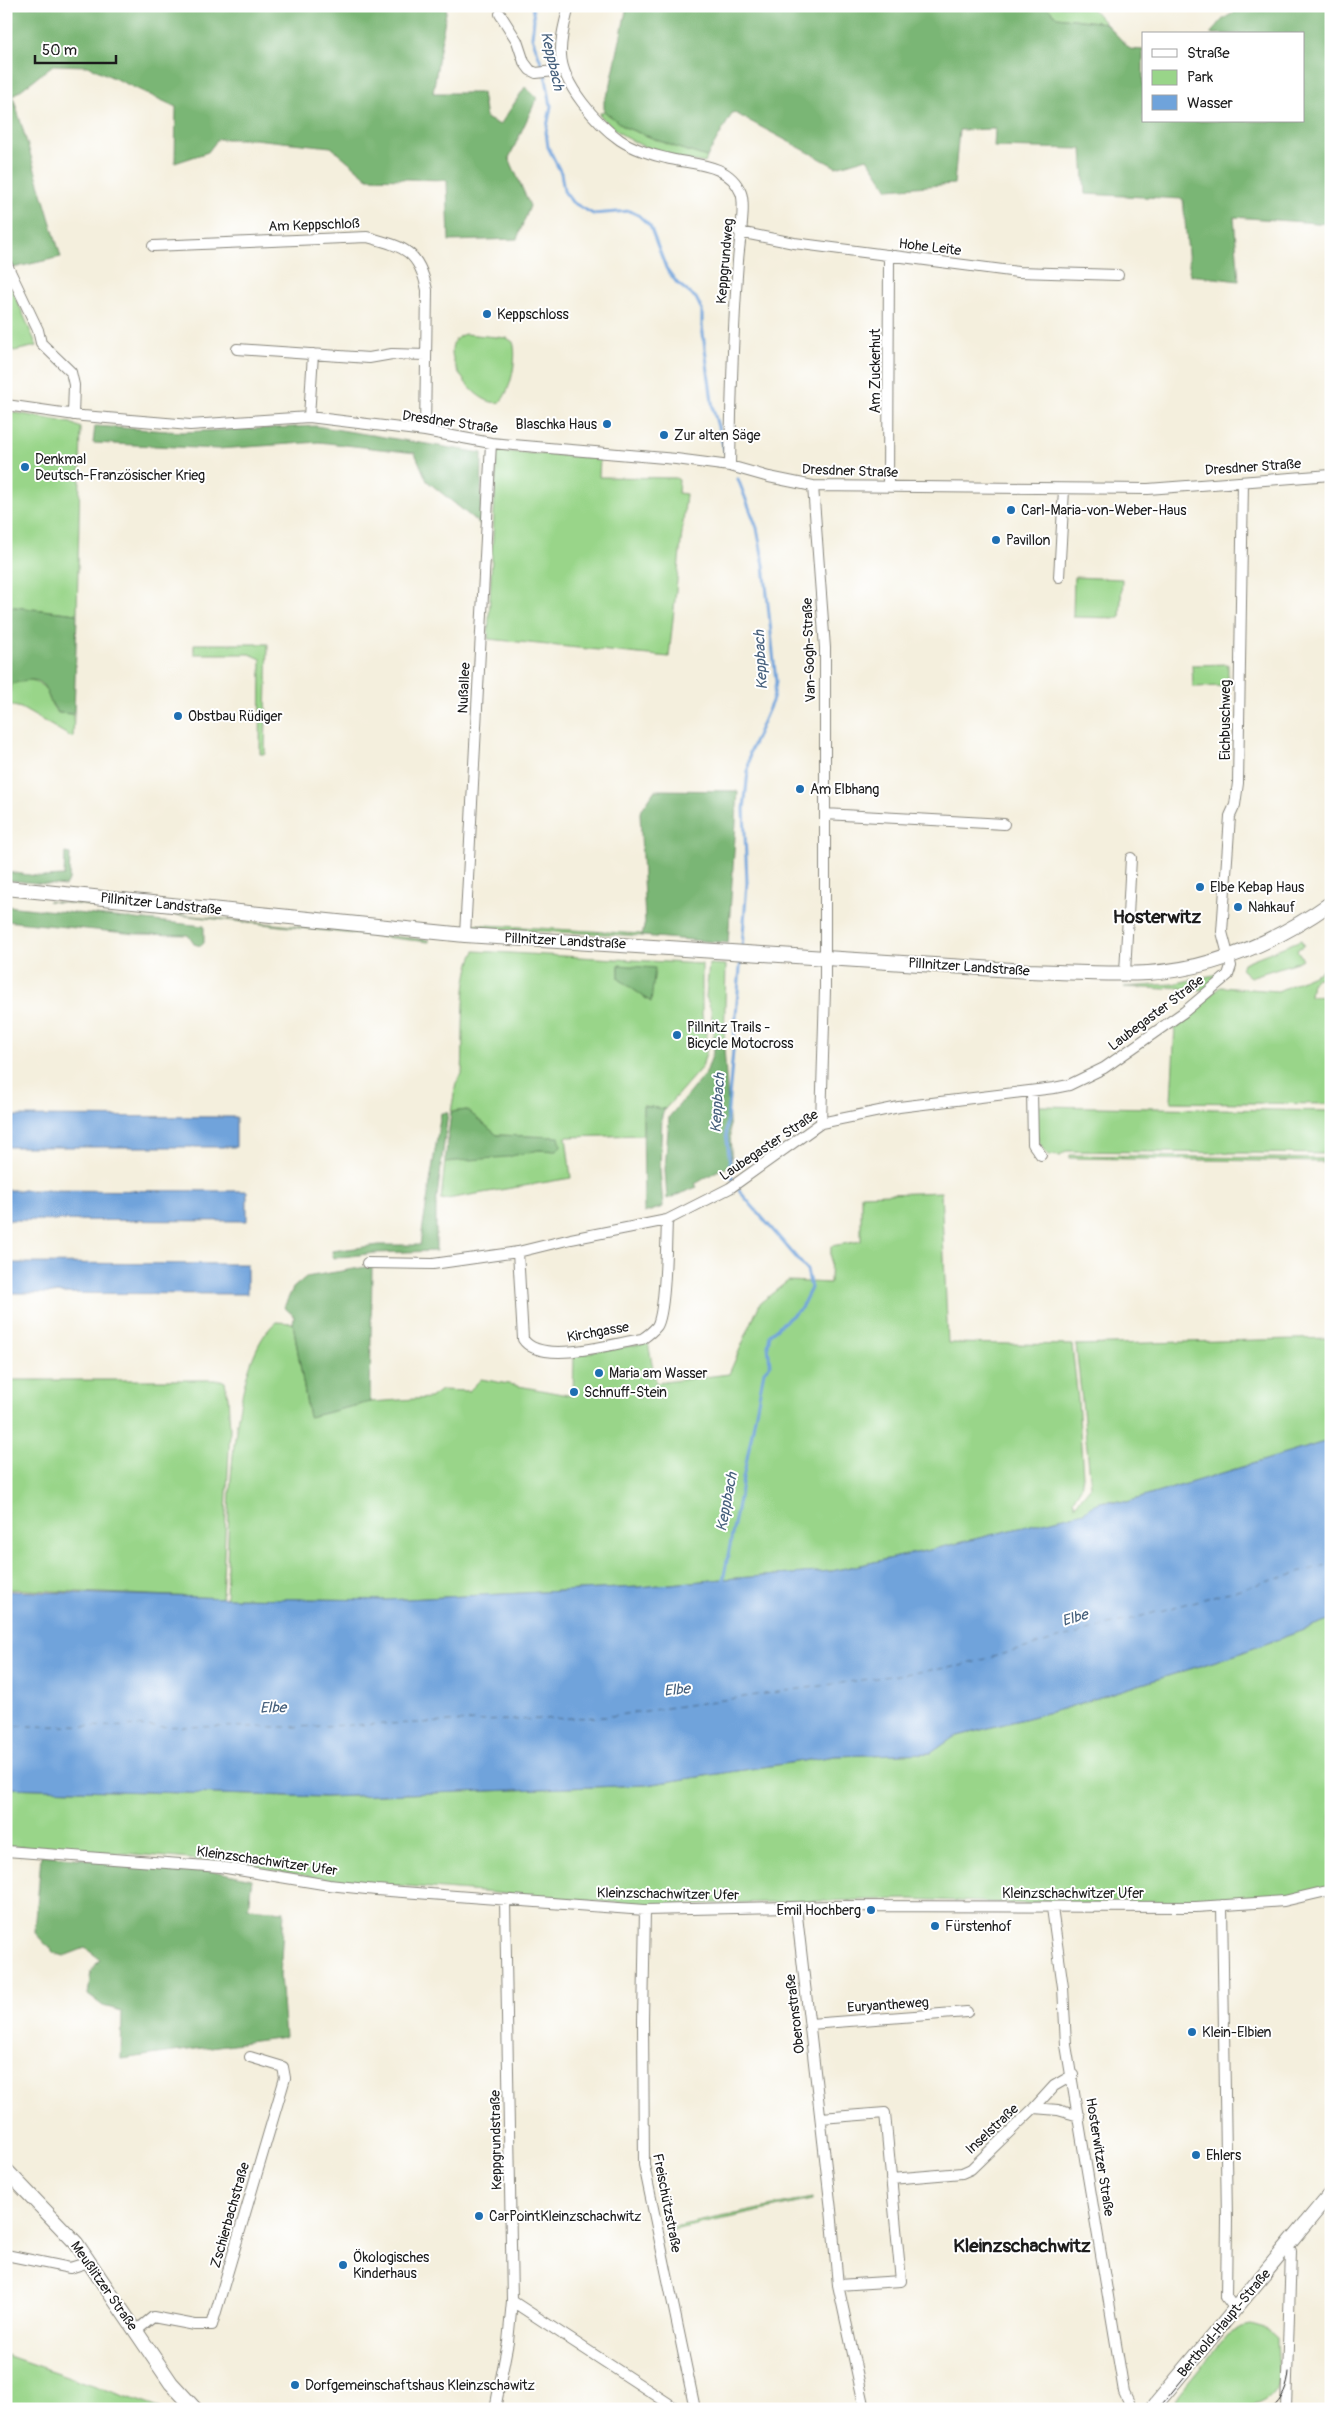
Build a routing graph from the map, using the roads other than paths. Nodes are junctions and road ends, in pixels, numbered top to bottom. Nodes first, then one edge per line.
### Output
1 (569, 6) edge
2 (500, 14) dead end
3 (559, 71) junction
4 (740, 232) junction
5 (153, 246) dead end
6 (889, 256) junction
7 (6, 263) edge
8 (1118, 276) dead end
9 (238, 349) dead end
10 (312, 354) junction
11 (426, 355) junction
12 (6, 404) edge
13 (73, 415) junction
14 (309, 418) junction
15 (425, 431) junction
16 (491, 443) junction
17 (730, 466) junction
18 (1331, 475) edge
19 (1244, 482) junction
20 (813, 486) junction
21 (888, 487) junction
22 (1064, 490) junction
23 (1059, 577) dead end
24 (825, 814) junction
25 (1004, 824) dead end
26 (1131, 858) dead end
27 (6, 888) edge
28 (1331, 903) edge
29 (465, 935) junction
30 (1229, 956) junction
31 (824, 958) junction
32 (1125, 973) junction
33 (1032, 1091) junction
34 (821, 1124) junction
35 (1041, 1155) dead end
36 (667, 1220) junction
37 (518, 1252) junction
38 (367, 1262) dead end
39 (6, 1851) edge
40 (1331, 1890) edge
41 (505, 1900) junction
42 (1222, 1905) junction
43 (796, 1907) junction
44 (1052, 1908) junction
45 (645, 1910) junction
46 (968, 2012) dead end
47 (810, 2024) junction
48 (250, 2057) dead end
49 (1073, 2075) junction
50 (1034, 2108) junction
51 (1079, 2116) junction
52 (821, 2118) junction
53 (6, 2170) edge
54 (891, 2179) junction
55 (1331, 2193) edge
56 (1291, 2245) junction
57 (6, 2255) edge
58 (89, 2262) junction
59 (838, 2285) junction
60 (512, 2301) junction
61 (1235, 2309) junction
62 (136, 2332) junction
63 (195, 2409) edge
64 (495, 2409) edge
65 (677, 2409) edge
66 (696, 2409) edge
67 (865, 2409) edge
68 (1132, 2409) edge
69 (1152, 2409) edge
70 (1286, 2409) edge

1 - 3 street
2 - 3 street
3 - 4 street, Keppgrundweg
4 - 6 street, Hohe Leite
4 - 17 street, Keppgrundweg
5 - 11 street, Am Keppschloß
6 - 8 street, Hohe Leite
6 - 21 street, Am Zuckerhut
7 - 13 street
9 - 10 street
10 - 11 street
10 - 14 street
11 - 15 street, Am Keppschloß
12 - 13 street, Dresdner Straße
13 - 14 street, Dresdner Straße
14 - 15 street, Dresdner Straße
15 - 16 street, Dresdner Straße
16 - 17 street, Dresdner Straße
16 - 29 street, Nußallee
17 - 20 street, Dresdner Straße
18 - 19 street, Dresdner Straße
19 - 22 street, Dresdner Straße
19 - 30 street, Eichbuschweg
20 - 21 street, Dresdner Straße
20 - 24 street, Van-Gogh-Straße
21 - 22 street, Dresdner Straße
22 - 23 street
24 - 25 street
24 - 31 street, Van-Gogh-Straße
26 - 32 street
27 - 29 main road, Pillnitzer Landstraße
28 - 30 main road, Pillnitzer Landstraße
29 - 31 main road, Pillnitzer Landstraße
30 - 32 main road, Pillnitzer Landstraße
30 - 33 street, Laubegaster Straße
31 - 32 main road, Pillnitzer Landstraße
31 - 34 street, Van-Gogh-Straße
33 - 34 street, Laubegaster Straße
33 - 35 street
34 - 36 street, Laubegaster Straße
36 - 37 street, Laubegaster Straße
36 - 37 street, Kirchgasse
37 - 38 street, Laubegaster Straße
39 - 41 street, Kleinzschachwitzer Ufer
40 - 42 street, Kleinzschachwitzer Ufer
41 - 45 street, Kleinzschachwitzer Ufer
41 - 60 street, Keppgrundstraße
42 - 44 street, Kleinzschachwitzer Ufer
42 - 61 street
43 - 44 street, Kleinzschachwitzer Ufer
43 - 45 street, Kleinzschachwitzer Ufer
43 - 47 street, Oberonstraße
44 - 49 street, Hosterwitzer Straße
45 - 66 street, Freischützstraße
46 - 47 street, Euryantheweg
47 - 52 street, Oberonstraße
48 - 62 street, Zschierbachstraße
49 - 50 street, Inselstraße
49 - 51 street, Hosterwitzer Straße
50 - 51 street, Inselstraße
50 - 54 street, Inselstraße
51 - 68 street, Hosterwitzer Straße
52 - 54 street
52 - 59 street, Oberonstraße
53 - 58 main road, Meußlitzer Straße
54 - 59 street
55 - 56 main road, Berthold-Haupt-Straße
56 - 61 main road, Berthold-Haupt-Straße
56 - 70 street
57 - 58 street
58 - 62 main road, Meußlitzer Straße
59 - 67 street, Oberonstraße
60 - 64 street, Keppgrundstraße
60 - 65 street
61 - 69 main road, Berthold-Haupt-Straße
62 - 63 main road, Meußlitzer Straße

